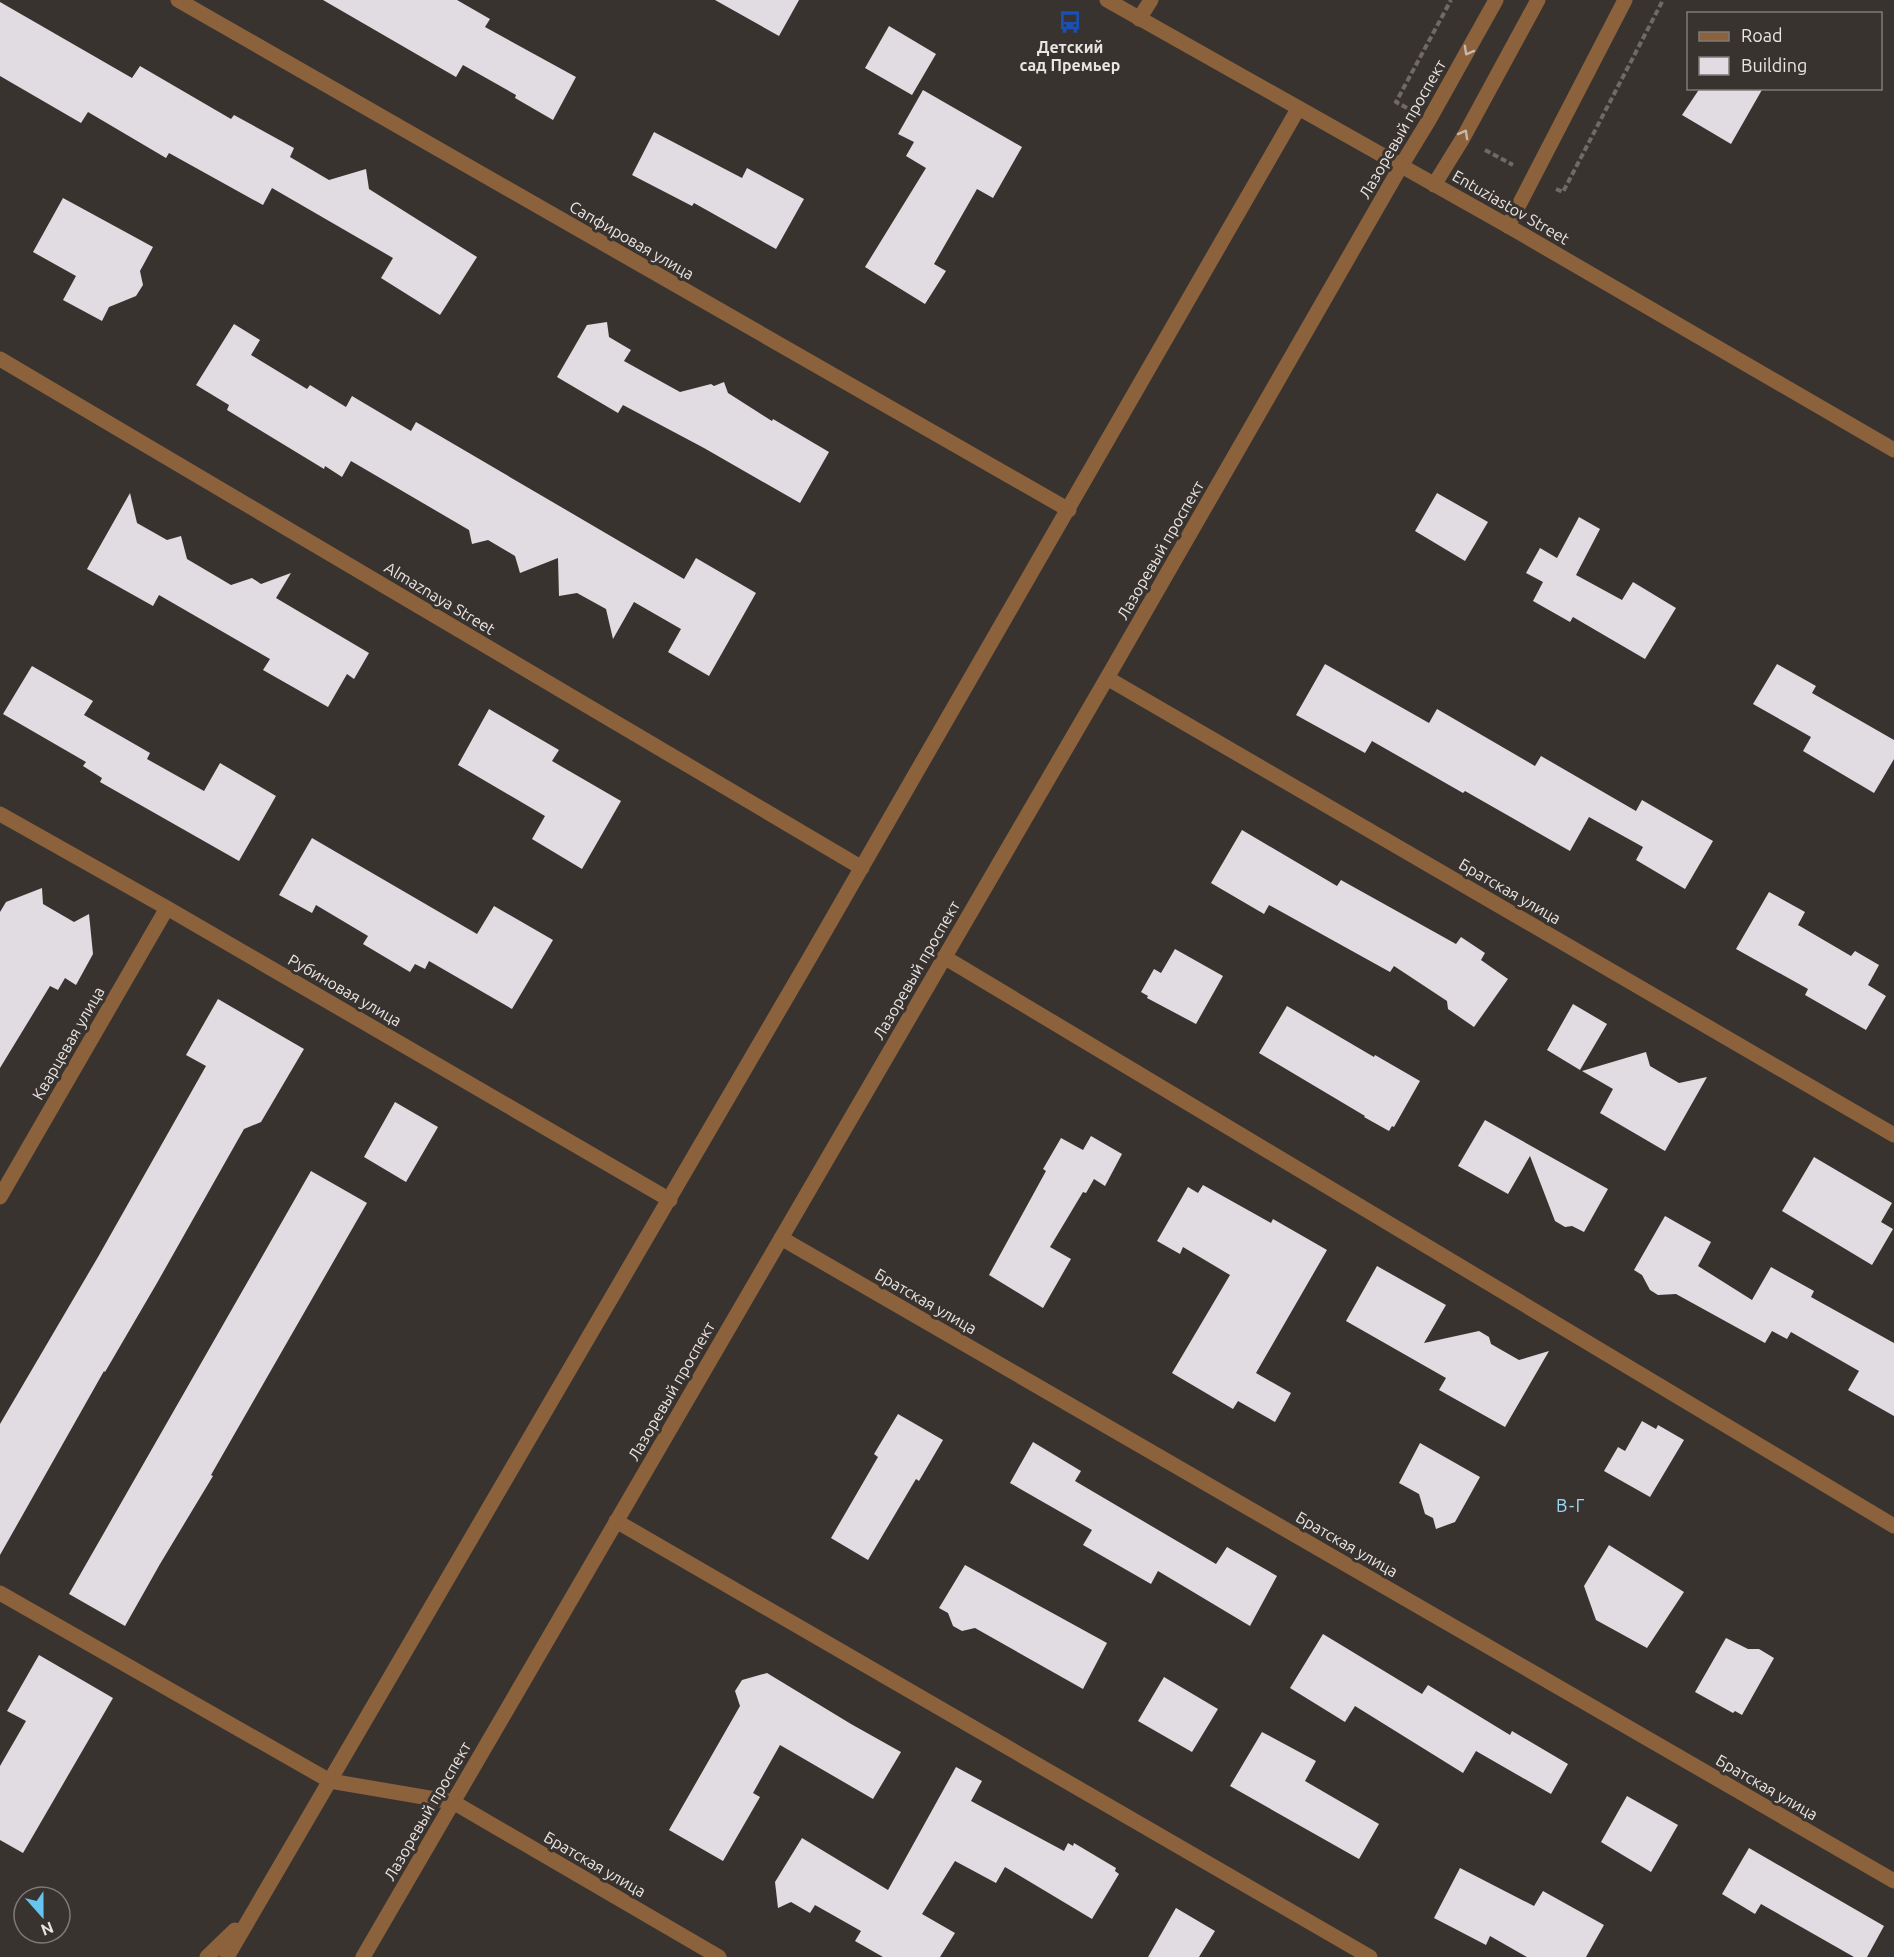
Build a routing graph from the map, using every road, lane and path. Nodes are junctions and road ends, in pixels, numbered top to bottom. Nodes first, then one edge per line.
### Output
1 (178, 0) edge
2 (1107, 0) edge
3 (1151, 0) edge
4 (1451, 0) edge
5 (1497, 0) edge
6 (1538, 0) edge
7 (1624, 0) edge
8 (1663, 0) edge
9 (1139, 19) junction
10 (1396, 102) dead end
11 (1298, 109) junction
12 (1401, 166) junction
13 (1434, 185) junction
14 (1563, 192) dead end
15 (1508, 226) junction
16 (0, 359) edge
17 (1894, 450) edge
18 (1069, 510) junction
19 (1107, 678) junction
20 (0, 814) edge
21 (862, 868) junction
22 (167, 908) junction
23 (944, 957) junction
24 (1894, 1135) edge
25 (0, 1197) edge
26 (670, 1200) junction
27 (781, 1238) junction
28 (616, 1521) junction
29 (1894, 1526) edge
30 (0, 1593) edge
31 (330, 1781) junction
32 (453, 1802) junction
33 (1894, 1881) edge
34 (253, 1912) junction
35 (207, 1957) edge
36 (226, 1957) edge
37 (363, 1957) edge
38 (719, 1957) edge
39 (1371, 1957) edge

1 - 18 street, Сапфировая улица
2 - 9 street, Entuziastov Street
3 - 9 street
4 - 10 path
5 -> 12 street, Лазоревый проспект
13 -> 6 street
7 - 15 street
8 - 14 path
9 - 11 street, Entuziastov Street
11 - 12 street, Entuziastov Street
11 - 18 street
12 - 13 street, Entuziastov Street
12 - 19 street, Лазоревый проспект
13 - 15 street, Entuziastov Street
15 - 17 street, Entuziastov Street
16 - 21 street, Almaznaya Street
18 - 21 street
19 - 23 street, Лазоревый проспект
19 - 24 street, Братская улица
20 - 22 street, Рубиновая улица
21 - 26 street
22 - 25 street, Кварцевая улица
22 - 26 street, Рубиновая улица
23 - 27 street, Лазоревый проспект
23 - 29 street
26 - 31 street
27 - 28 street, Лазоревый проспект
27 - 33 street, Братская улица
28 - 32 street, Лазоревый проспект
28 - 39 street
30 - 31 street
31 - 32 street
31 - 34 street
32 - 37 street, Лазоревый проспект
32 - 38 street, Братская улица
34 - 35 street
34 - 36 street

